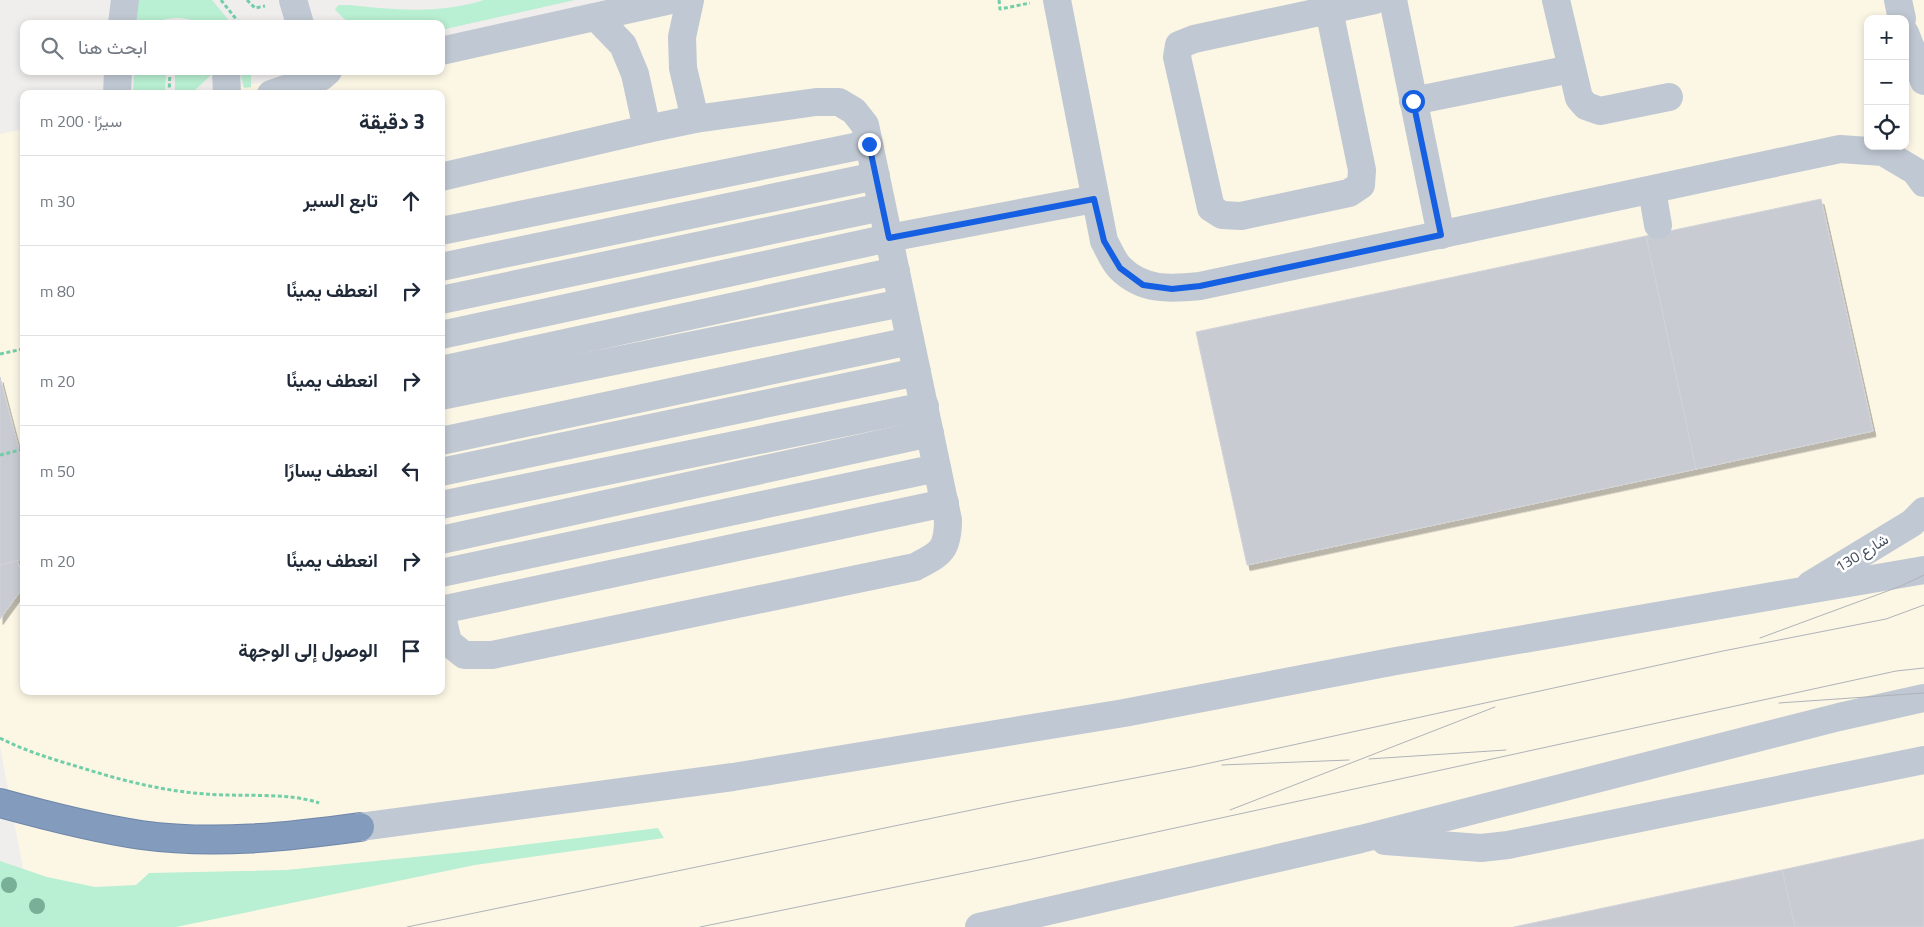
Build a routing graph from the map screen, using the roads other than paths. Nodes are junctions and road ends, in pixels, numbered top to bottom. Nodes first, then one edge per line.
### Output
1 (125, 0) edge
2 (671, 0) edge
3 (690, 0) edge
4 (1375, 0) edge
5 (1393, 0) edge
6 (1556, 0) edge
7 (1898, 0) edge
8 (1046, 1) edge
9 (1329, 10) junction
10 (1901, 15) edge
11 (596, 17) junction
12 (122, 20) edge
13 (1909, 43) edge
14 (445, 50) edge
15 (1571, 69) junction
16 (118, 75) edge
17 (226, 75) edge
18 (323, 75) edge
19 (1924, 81) edge
20 (117, 90) edge
21 (226, 90) edge
22 (283, 90) edge
23 (1669, 96) dead end
24 (1413, 101) junction
25 (695, 119) junction
26 (647, 129) junction
27 (1864, 134) edge
28 (869, 144) junction
29 (1840, 150) junction
30 (876, 176) junction
31 (445, 177) edge
32 (1924, 183) edge
33 (1652, 190) junction
34 (1094, 199) junction
35 (882, 207) junction
36 (1658, 225) dead end
37 (445, 231) edge
38 (1441, 235) junction
39 (889, 238) junction
40 (445, 266) edge
41 (896, 271) junction
42 (445, 299) edge
43 (902, 303) junction
44 (445, 334) edge
45 (910, 341) junction
46 (445, 369) edge
47 (917, 372) junction
48 (445, 395) edge
49 (924, 406) junction
50 (930, 433) junction
51 (445, 440) edge
52 (937, 468) junction
53 (445, 471) edge
54 (945, 503) junction
55 (445, 504) edge
56 (1924, 511) edge
57 (445, 539) edge
58 (1924, 570) edge
59 (445, 572) edge
60 (1798, 592) junction
61 (445, 610) edge
62 (445, 629) edge
63 (1924, 698) edge
64 (1924, 760) edge
65 (0, 803) edge
66 (360, 827) joint
67 (1361, 839) junction
68 (979, 927) edge

1 - 12 street
2 - 11 street
3 - 25 street
4 - 9 street
5 - 24 street
6 - 15 street
7 - 10 street
8 - 34 street
9 - 9 street
11 - 14 street
11 - 26 street
13 - 19 street
15 - 23 street
15 - 24 street
16 - 20 street
17 - 21 street
18 - 22 street
24 - 38 street
25 - 26 street
25 - 28 street
26 - 31 street
27 - 29 street
28 - 30 street
28 - 37 street
29 - 32 street
29 - 33 street
30 - 35 street
30 - 40 street
33 - 36 street
33 - 38 street
34 - 38 street
34 - 39 street
35 - 39 street
35 - 42 street
39 - 41 street
39 - 44 street
41 - 43 street
41 - 46 street
43 - 45 street
43 - 48 street
45 - 47 street
45 - 51 street
47 - 49 street
47 - 53 street
49 - 50 street
49 - 55 street
50 - 52 street
50 - 57 street
52 - 54 street
52 - 59 street
54 - 61 street
54 - 62 street
56 - 60 street, شارع 130
58 - 60 street
60 - 66 street
63 - 67 street
64 - 67 street
65 - 66 highway
67 - 68 street

